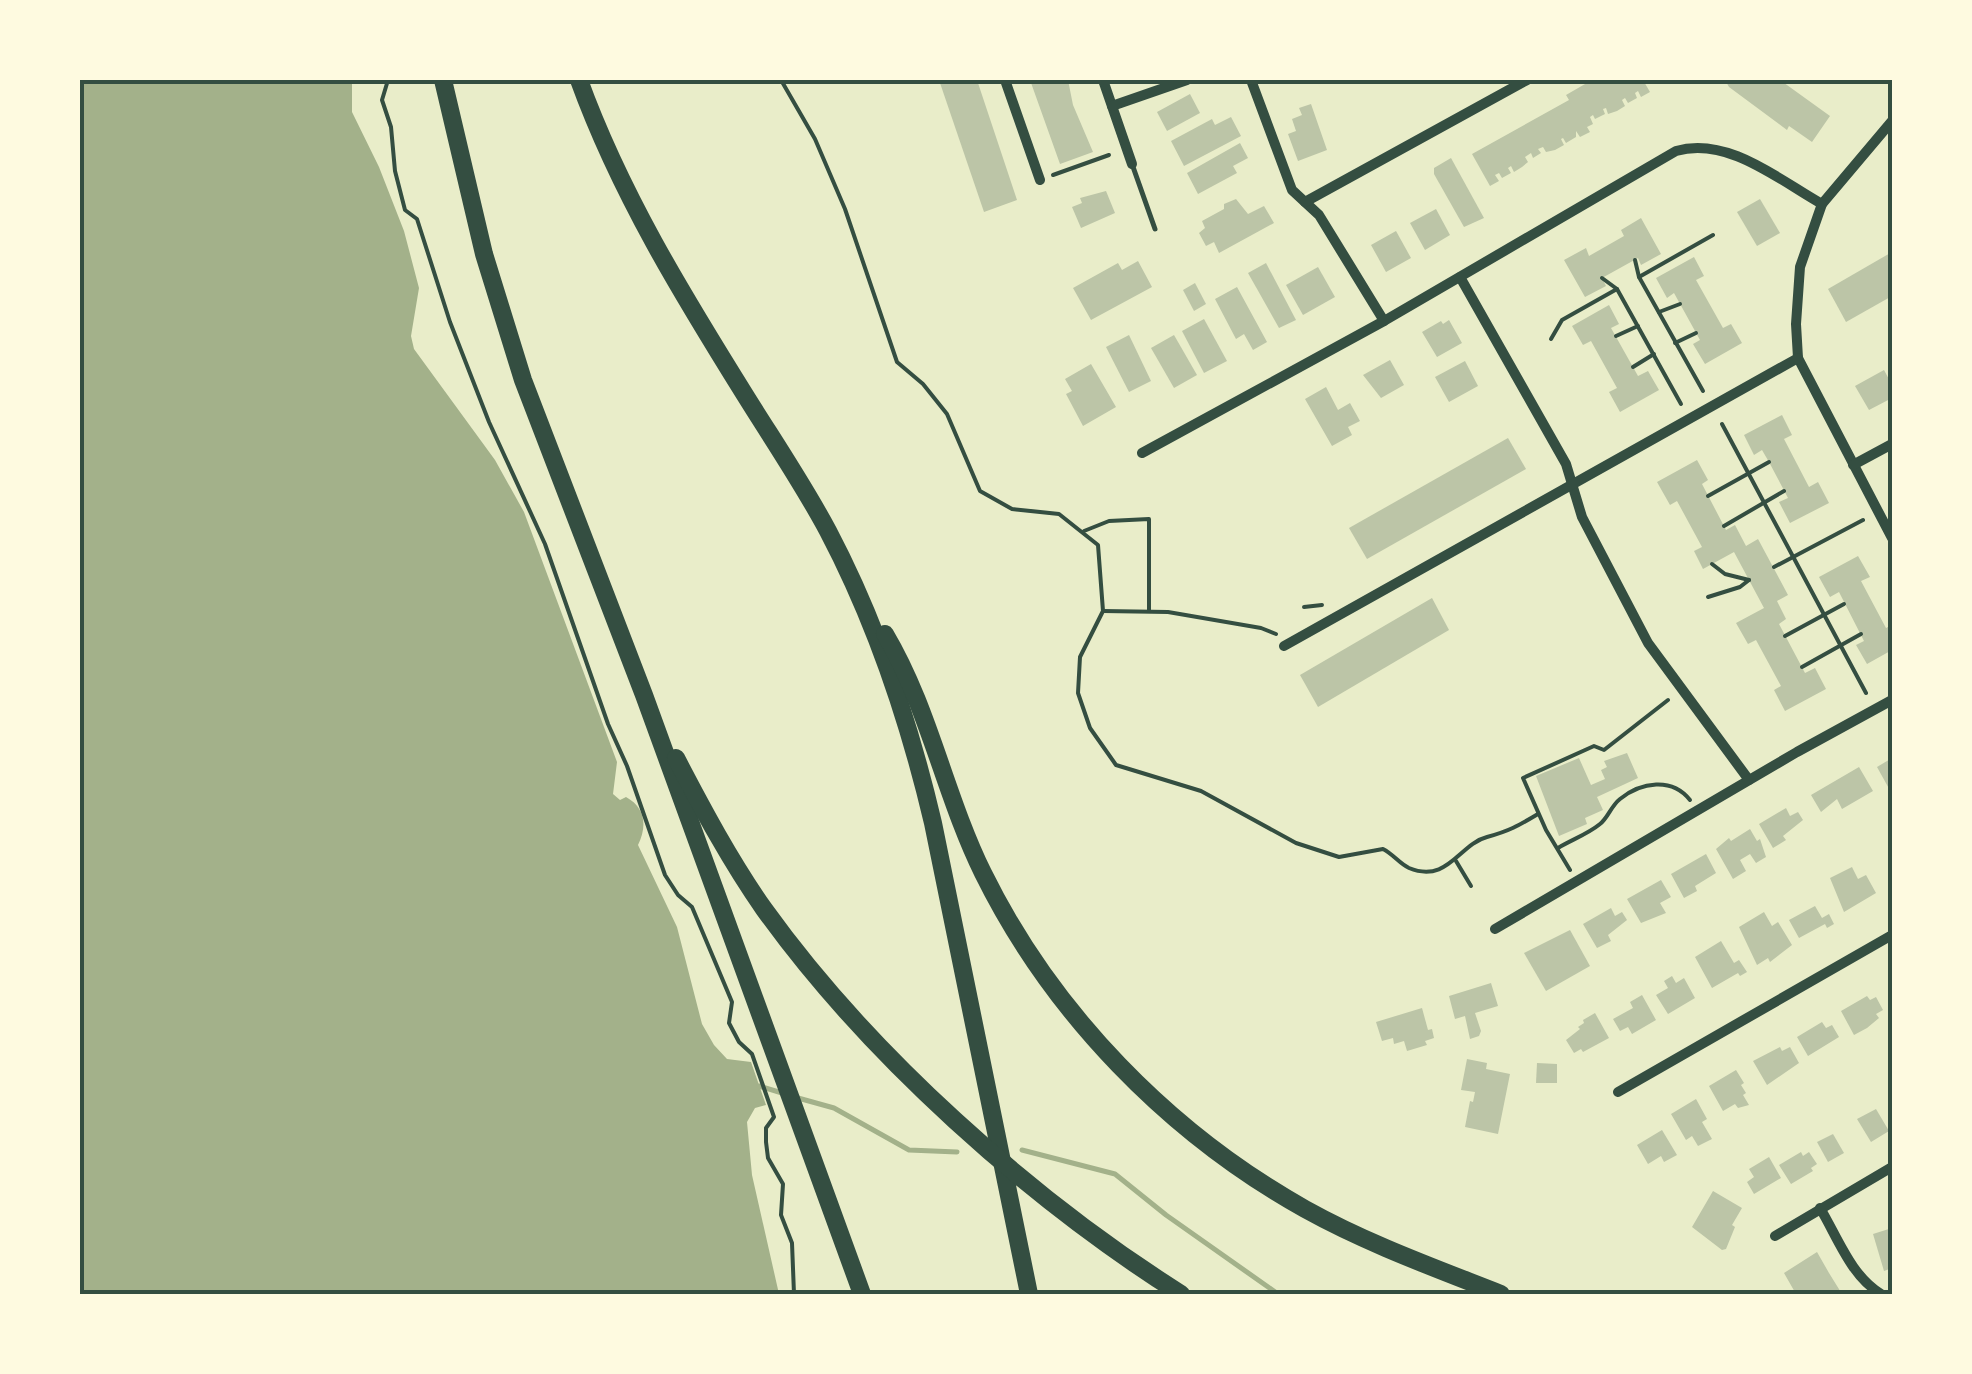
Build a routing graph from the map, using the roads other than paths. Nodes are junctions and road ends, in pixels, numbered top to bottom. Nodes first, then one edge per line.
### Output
1 (444, 80) edge
2 (580, 80) edge
3 (1005, 80) edge
4 (1103, 80) edge
5 (1186, 80) edge
6 (1250, 80) edge
7 (1527, 80) edge
8 (1112, 106) junction
9 (1892, 121) edge
10 (1132, 164) joint
11 (1040, 180) road end
12 (1305, 202) junction
13 (1822, 204) junction
14 (1155, 229) dead end
15 (1460, 277) junction
16 (1384, 321) junction
17 (1798, 358) junction
18 (1892, 444) edge
19 (1142, 453) dead end
20 (1853, 465) junction
21 (1573, 485) junction
22 (1892, 538) edge
23 (852, 580) junction
24 (1284, 646) road end
25 (644, 696) junction
26 (1892, 700) edge
27 (1750, 780) junction
28 (1495, 929) dead end
29 (1892, 935) edge
30 (1618, 1092) dead end
31 (1892, 1168) edge
32 (1820, 1208) junction
33 (1775, 1236) dead end
34 (1028, 1289) edge
35 (862, 1294) edge
36 (1181, 1294) edge
37 (1501, 1294) edge
38 (1882, 1294) edge

1 - 25 highway
2 - 23 highway
3 - 11 street
4 - 8 street
5 - 8 street
6 - 12 street
7 - 12 street
8 - 10 street
9 - 13 street
10 - 14 lane
12 - 16 street
13 - 15 street
13 - 17 street
15 - 16 street
15 - 21 street
16 - 19 street
17 - 20 street
17 - 21 street
18 - 20 street
20 - 22 street
21 - 24 street
21 - 27 street
23 - 34 highway
23 - 37 highway
25 - 35 highway
25 - 36 highway
26 - 27 street
27 - 28 street
29 - 30 street
31 - 32 street
32 - 33 street
32 - 38 street

